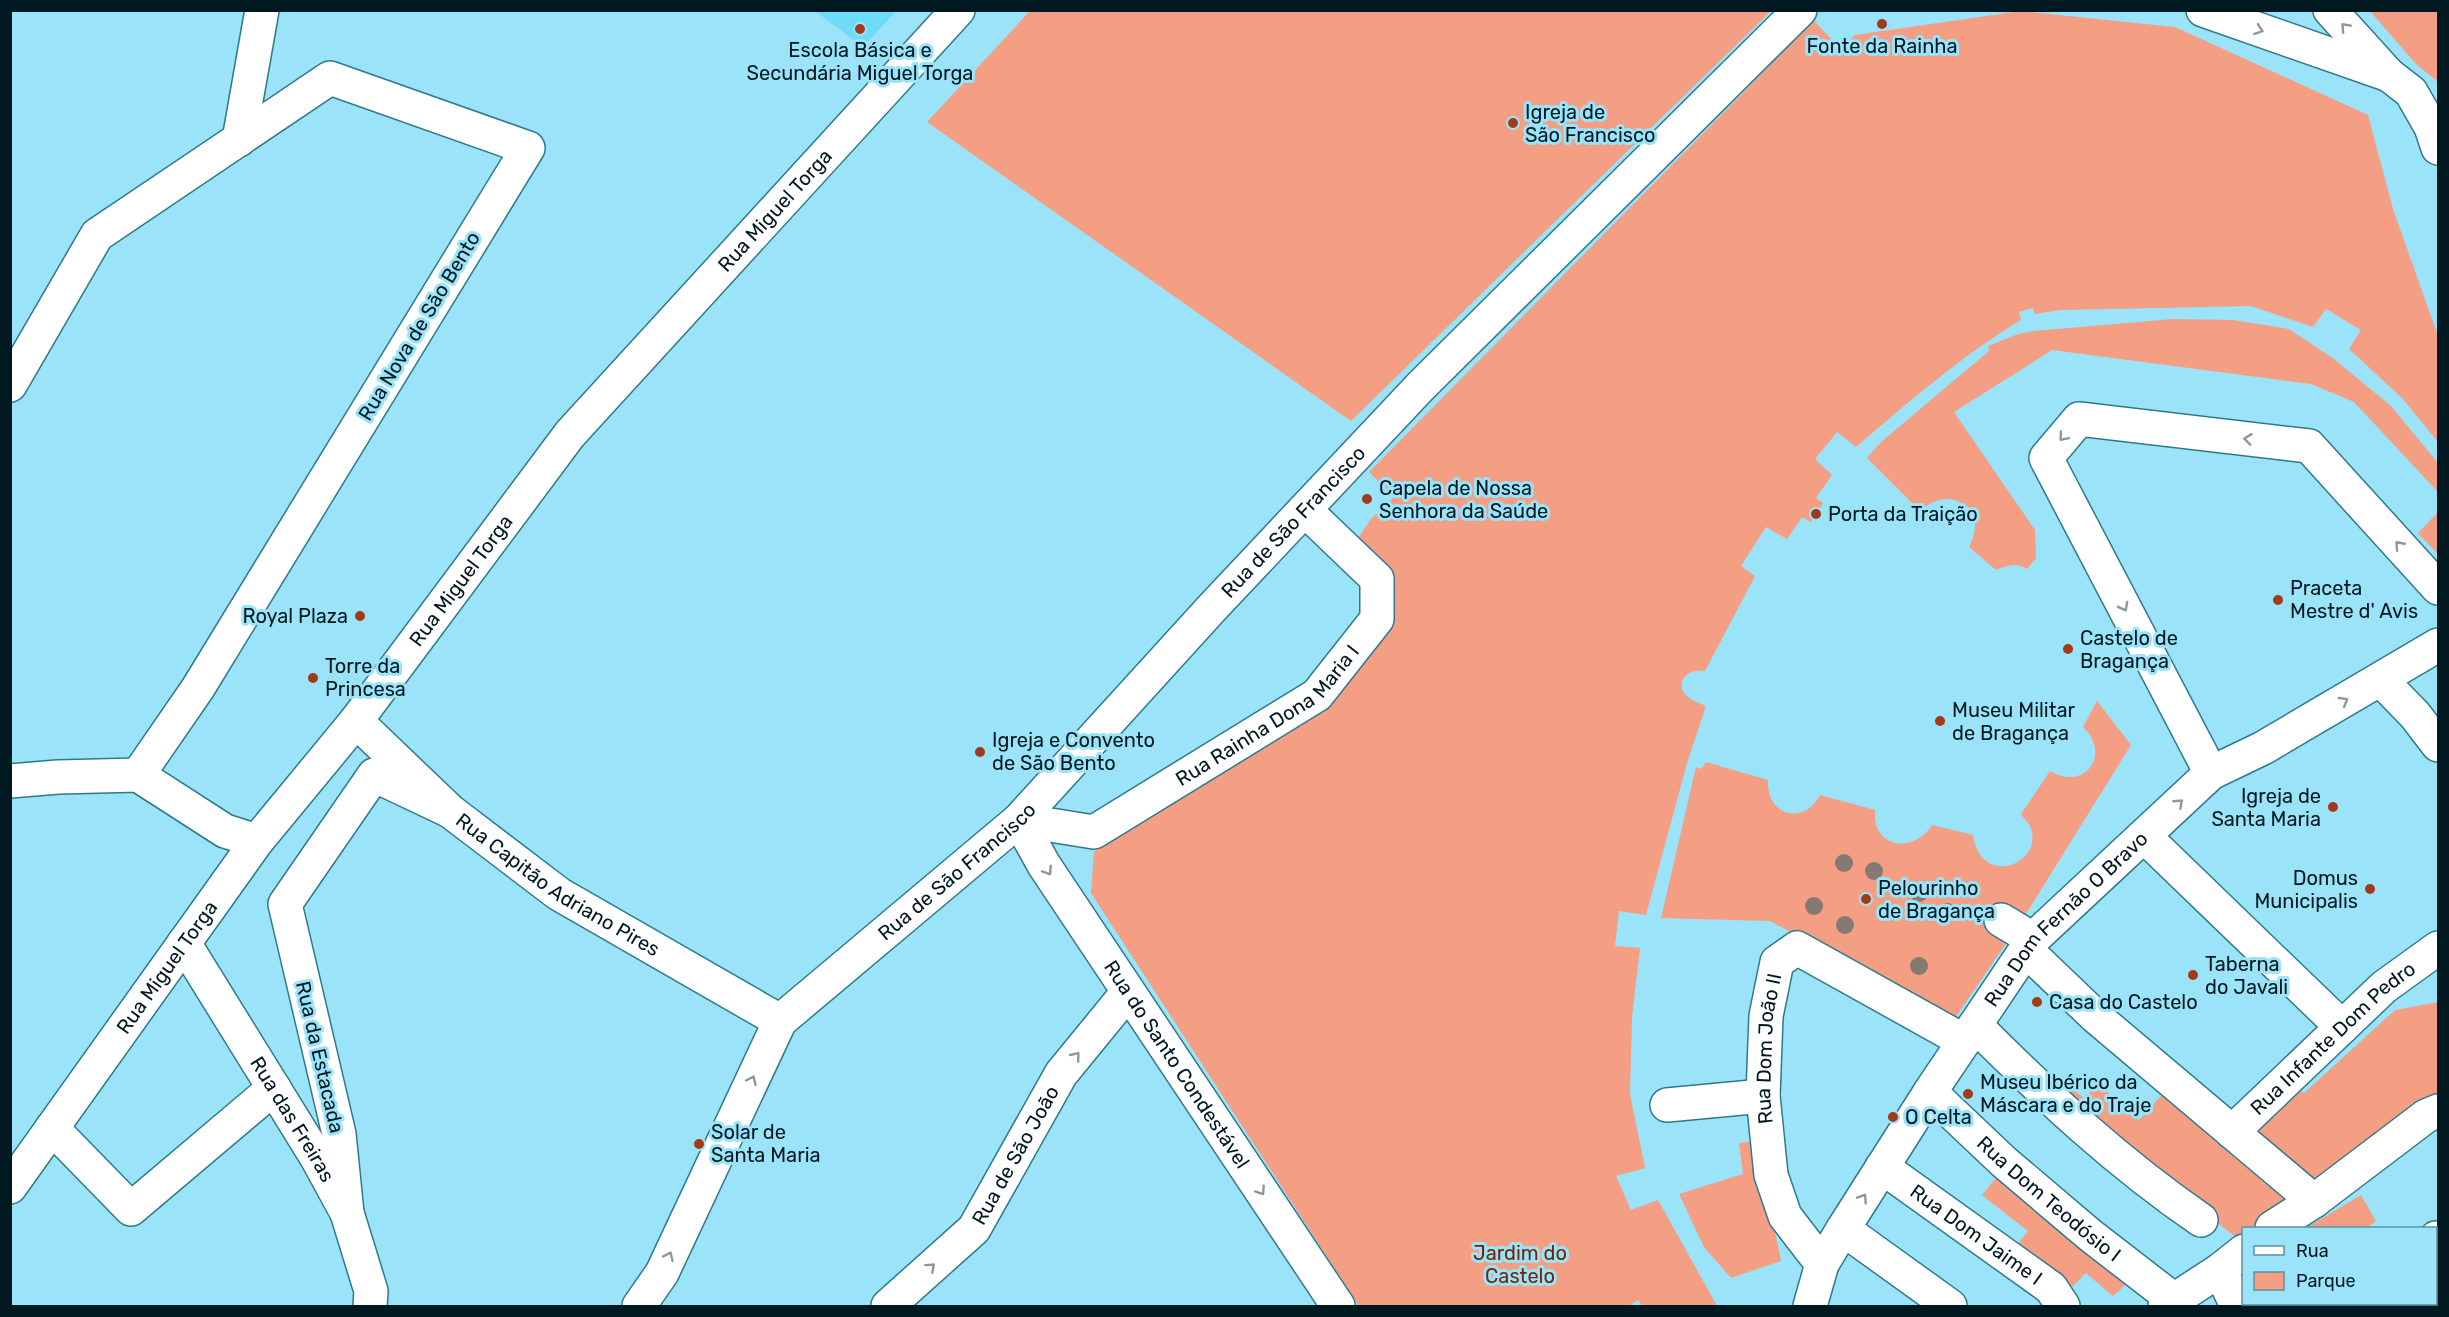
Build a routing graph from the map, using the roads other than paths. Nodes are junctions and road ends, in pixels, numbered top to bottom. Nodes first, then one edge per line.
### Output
1 (262, 10) edge
2 (958, 10) edge
3 (1800, 10) edge
4 (2203, 10) edge
5 (2330, 10) edge
6 (2389, 75) junction
7 (2436, 132) edge
8 (239, 140) junction
9 (10, 385) edge
10 (1305, 510) junction
11 (2439, 588) edge
12 (2439, 645) edge
13 (2380, 680) junction
14 (2427, 712) edge
15 (356, 721) junction
16 (2439, 745) edge
17 (2211, 773) junction
18 (138, 775) junction
19 (10, 781) edge
20 (450, 811) junction
21 (1019, 820) junction
22 (2144, 836) junction
23 (257, 841) junction
24 (2001, 920) dead end
25 (184, 943) junction
26 (2029, 945) junction
27 (2439, 948) edge
28 (1128, 992) junction
29 (780, 1022) junction
30 (2342, 1027) junction
31 (1969, 1033) junction
32 (274, 1088) junction
33 (1930, 1092) junction
34 (1763, 1096) junction
35 (1667, 1105) dead end
36 (2439, 1111) edge
37 (52, 1128) junction
38 (2232, 1132) junction
39 (1882, 1167) junction
40 (10, 1187) edge
41 (2314, 1201) junction
42 (346, 1213) junction
43 (2274, 1227) edge
44 (1843, 1229) junction
45 (2226, 1247) edge
46 (1822, 1264) junction
47 (2170, 1303) edge
48 (370, 1306) edge
49 (639, 1306) edge
50 (888, 1306) edge
51 (1338, 1306) edge
52 (1810, 1306) edge
53 (1950, 1306) edge
54 (2062, 1306) edge
55 (2237, 1306) edge

1 - 8 street
2 - 15 street, Rua Miguel Torga
3 - 10 street, Rua de São Francisco
4 -> 6 street
6 -> 5 street
6 - 7 street
8 - 9 street, Rua Nova de São Bento
8 - 18 street, Rua Nova de São Bento
10 - 21 street, Rua de São Francisco
10 - 21 street, Rua Rainha Dona Maria I
11 -> 17 street
12 - 13 street, Rua Dom Fernão O Bravo
13 - 14 street
17 -> 13 street, Rua Dom Fernão O Bravo
14 - 16 street
15 - 20 street, Rua Capitão Adriano Pires
15 - 23 street, Rua Miguel Torga
22 -> 17 street, Rua Dom Fernão O Bravo
18 - 19 street
18 - 23 street
20 - 29 street, Rua Capitão Adriano Pires
20 - 42 street, Rua da Estacada
21 -> 28 street, Rua do Santo Condestável
21 - 29 street, Rua de São Francisco
22 - 26 street, Rua Dom Fernão O Bravo
22 - 30 street
23 - 25 street, Rua Miguel Torga
24 - 26 street
25 - 32 street, Rua das Freiras
25 - 37 street, Rua Miguel Torga
26 - 31 street, Rua Dom Fernão O Bravo
26 - 38 street
27 - 30 street, Rua Infante Dom Pedro
50 -> 28 street, Rua de São João
28 -> 51 street, Rua do Santo Condestável
49 -> 29 street
30 - 38 street, Rua Infante Dom Pedro
31 - 33 street, Rua Dom Fernão O Bravo
31 - 34 street, Rua Dom João II
31 - 45 street
32 - 37 street
32 - 42 street, Rua das Freiras
33 - 39 street, Rua Dom Fernão O Bravo
33 - 47 street, Rua Dom Teodósio I
34 - 35 street
34 - 46 street, Rua Dom João II
36 - 41 street
37 - 40 street, Rua Miguel Torga
38 - 41 street
44 -> 39 street, Rua Dom Fernão O Bravo
39 - 54 street, Rua Dom Jaime I
41 - 43 street
42 - 48 street, Rua das Freiras
44 - 46 street, Rua Dom Fernão O Bravo
44 - 53 street
45 - 47 street
45 - 55 street
46 - 52 street, Rua Dom Fernão O Bravo

